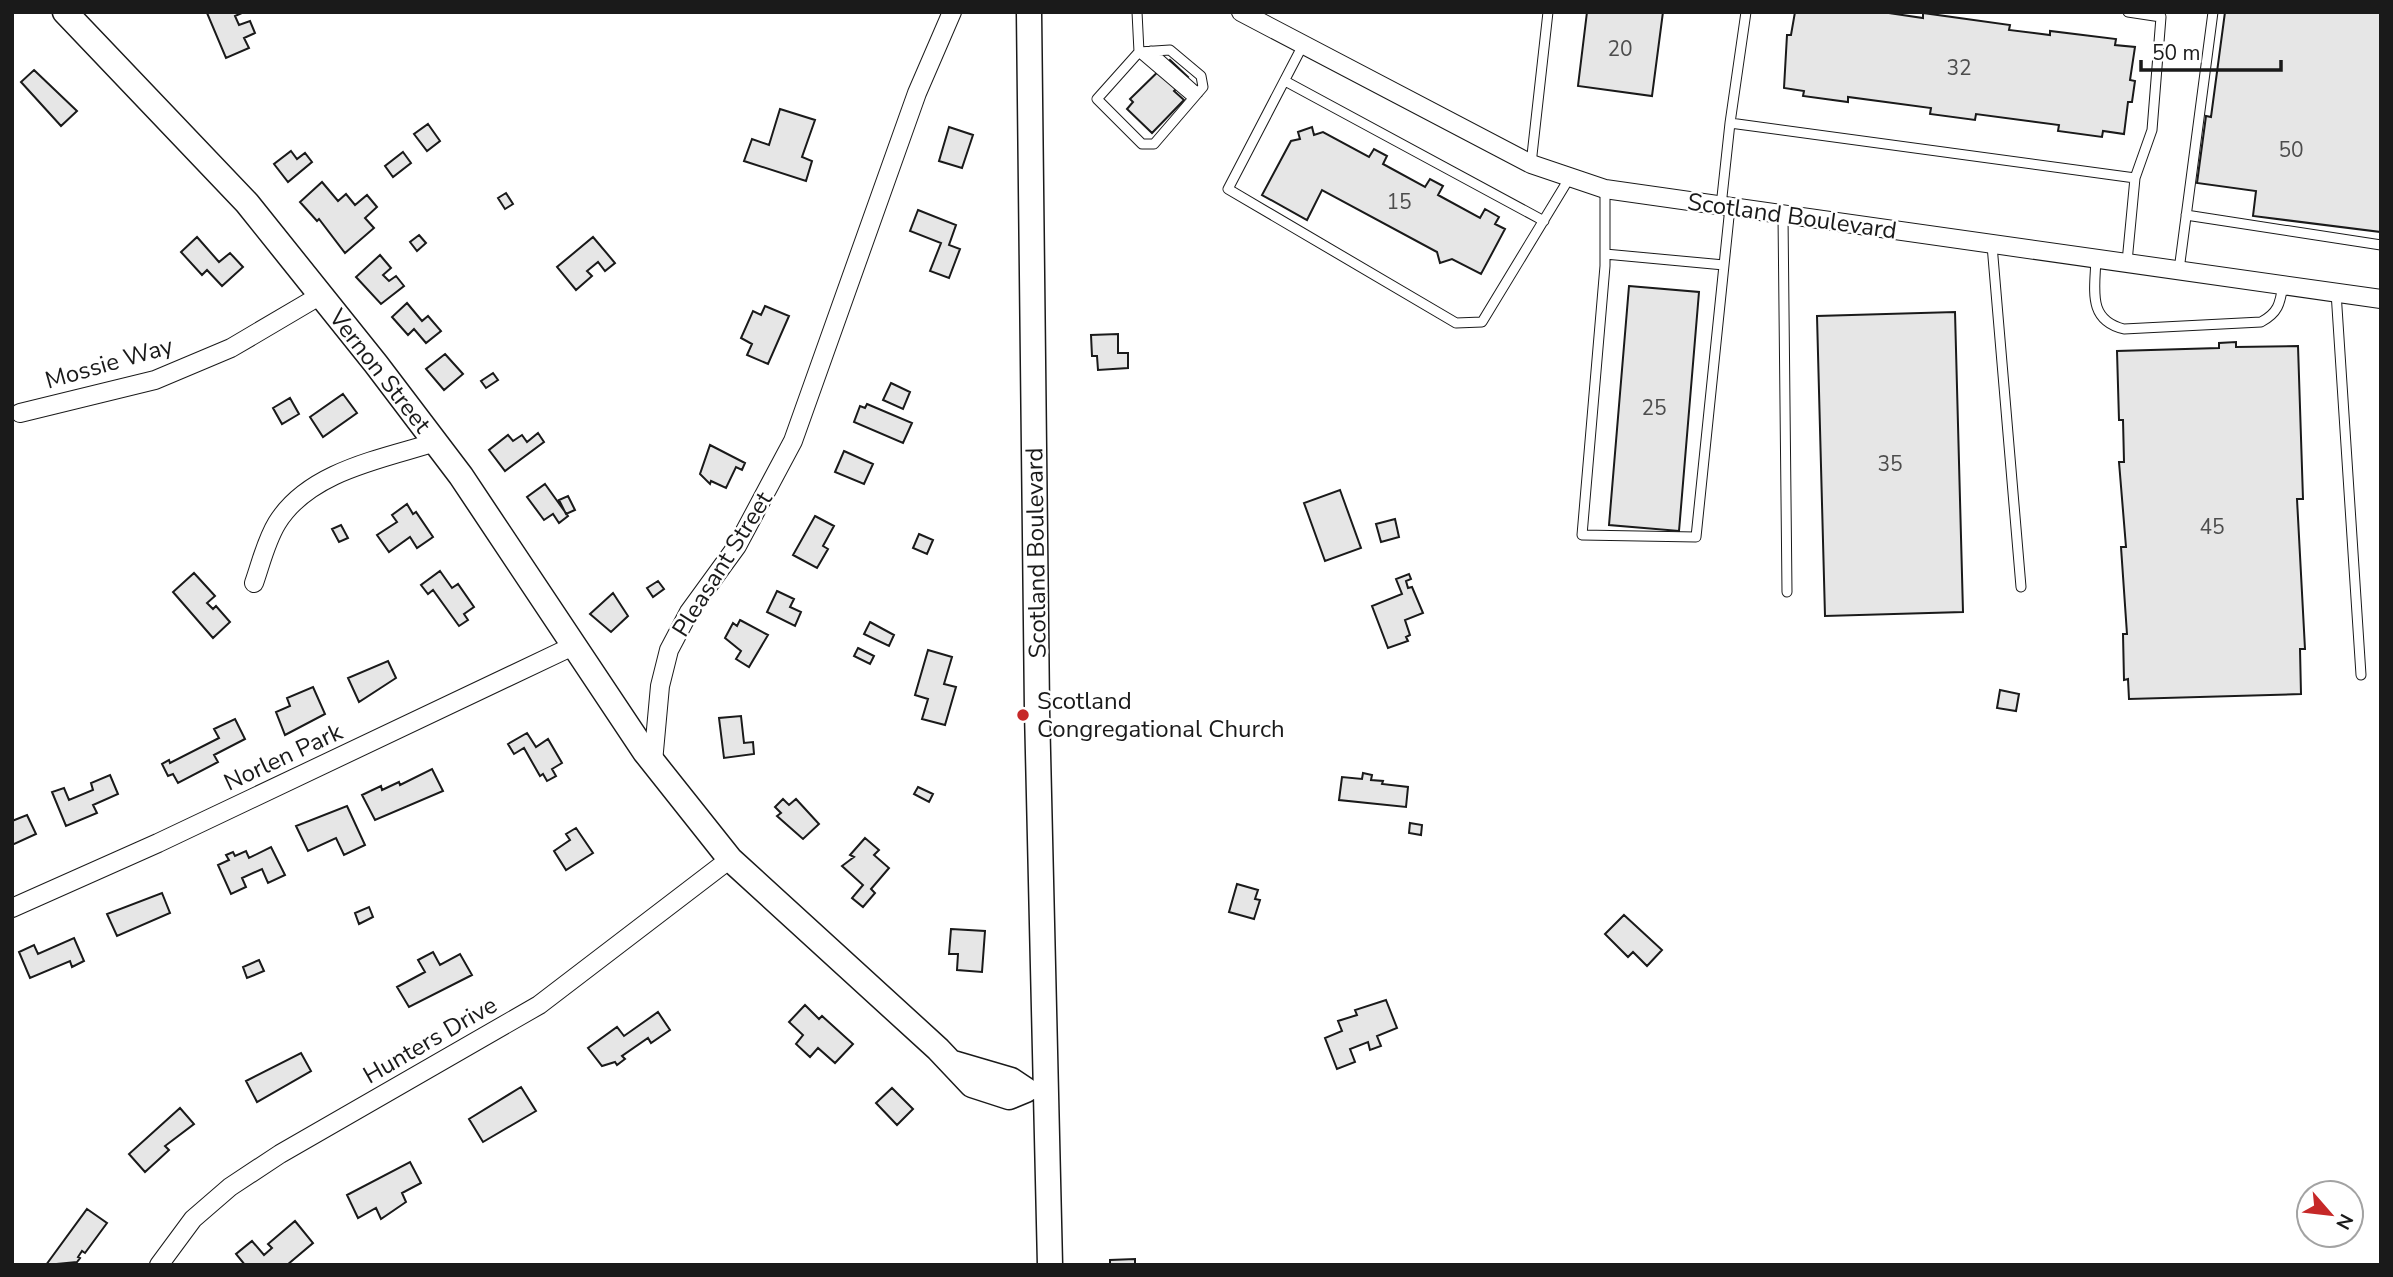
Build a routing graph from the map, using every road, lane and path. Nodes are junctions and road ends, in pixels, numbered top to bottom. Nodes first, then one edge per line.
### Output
1 (65, 12) edge
2 (952, 12) edge
3 (1030, 12) edge
4 (1137, 12) edge
5 (1241, 12) edge
6 (1548, 12) edge
7 (1746, 12) edge
8 (2128, 12) edge
9 (2213, 12) edge
10 (1304, 43) junction
11 (1151, 51) junction
12 (1139, 52) junction
13 (1285, 81) junction
14 (1195, 96) junction
15 (1730, 123) junction
16 (1531, 164) junction
17 (1570, 177) junction
18 (2135, 178) junction
19 (1605, 189) junction
20 (1725, 206) junction
21 (2186, 215) junction
22 (1783, 216) junction
23 (1544, 221) junction
24 (1992, 245) junction
25 (2381, 245) edge
26 (1605, 254) junction
27 (2096, 258) junction
28 (2127, 262) junction
29 (1724, 265) junction
30 (2179, 270) junction
31 (2283, 285) junction
32 (2336, 292) junction
33 (321, 295) junction
34 (2381, 299) edge
35 (20, 413) dead end
36 (436, 442) junction
37 (254, 583) dead end
38 (2021, 587) dead end
39 (1787, 592) dead end
40 (573, 646) junction
41 (2361, 675) dead end
42 (653, 762) junction
43 (730, 859) junction
44 (12, 908) edge
45 (1036, 1092) junction
46 (159, 1265) edge
47 (1050, 1265) edge

1 - 33 main road, Vernon Street
2 - 42 street, Pleasant Street
3 - 45 main road, Scotland Boulevard
4 - 12 lane
5 - 10 street, Scotland Boulevard
6 - 16 lane
7 - 15 lane
8 - 18 lane
9 - 21 lane
10 - 13 lane
10 - 16 street, Scotland Boulevard
11 - 12 lane
11 - 14 lane
11 - 14 lane
12 - 14 lane
12 - 14 lane
13 - 23 lane
13 - 23 lane
15 - 18 lane
15 - 20 lane
16 - 17 street, Scotland Boulevard
17 - 19 street, Scotland Boulevard
17 - 23 lane
18 - 28 lane
19 - 20 street, Scotland Boulevard
19 - 26 lane
20 - 22 street, Scotland Boulevard
20 - 29 lane
21 - 25 lane
21 - 30 lane
22 - 24 street, Scotland Boulevard
22 - 39 lane
24 - 27 street, Scotland Boulevard
24 - 38 lane
26 - 29 lane
26 - 29 lane
27 - 28 street, Scotland Boulevard
27 - 31 lane
28 - 30 street, Scotland Boulevard
30 - 31 street, Scotland Boulevard
31 - 32 street, Scotland Boulevard
32 - 34 street, Scotland Boulevard
32 - 41 lane
33 - 35 street, Mossie Way
33 - 36 main road, Vernon Street
36 - 37 street
36 - 40 main road, Vernon Street
40 - 42 main road, Vernon Street
40 - 44 street, Norlen Park
42 - 43 main road
43 - 45 main road
43 - 46 street, Hunters Drive
45 - 47 main road

